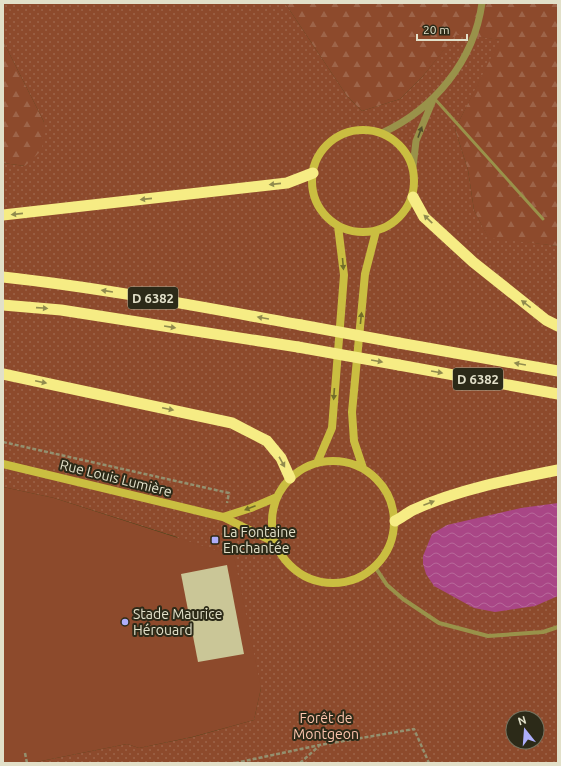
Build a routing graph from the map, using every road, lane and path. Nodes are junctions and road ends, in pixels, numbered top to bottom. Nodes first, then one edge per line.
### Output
1 (482, 3) edge
2 (434, 98) junction
3 (382, 133) junction
4 (413, 167) junction
5 (312, 173) junction
6 (412, 197) junction
7 (3, 215) edge
8 (543, 219) dead end
9 (338, 226) junction
10 (376, 230) junction
11 (3, 277) edge
12 (3, 305) edge
13 (558, 326) edge
14 (558, 371) edge
15 (3, 374) edge
16 (558, 394) edge
17 (3, 442) edge
18 (317, 462) junction
19 (3, 464) edge
20 (363, 468) junction
21 (558, 470) edge
22 (290, 478) junction
23 (277, 497) junction
24 (223, 517) junction
25 (395, 521) junction
26 (274, 542) junction
27 (375, 567) junction
28 (558, 628) edge
29 (320, 745) junction
30 (24, 753) dead end
31 (27, 763) edge
32 (235, 763) edge
33 (300, 763) edge
34 (429, 763) edge

1 - 2 street
2 - 3 street
4 -> 2 street
2 - 8 lane
3 - 4 main road
3 - 5 main road
4 - 6 main road
5 -> 7 highway
5 - 9 main road
6 - 10 main road
13 -> 6 highway
9 - 10 main road
9 -> 18 main road
20 -> 10 main road
14 -> 11 highway, D 6382, bridge
12 -> 16 highway, D 6382, bridge
15 -> 22 highway
17 - 24 path
18 - 20 main road
18 - 22 main road
19 - 24 main road, Rue Louis Lumière
20 - 25 main road
25 -> 21 highway
22 - 23 main road
23 -> 24 main road
23 - 26 main road
24 - 26 main road, Rue Louis Lumière
25 - 27 main road
26 - 27 main road
27 - 28 street
29 - 32 path
29 - 33 path
29 - 34 path
30 - 31 path

